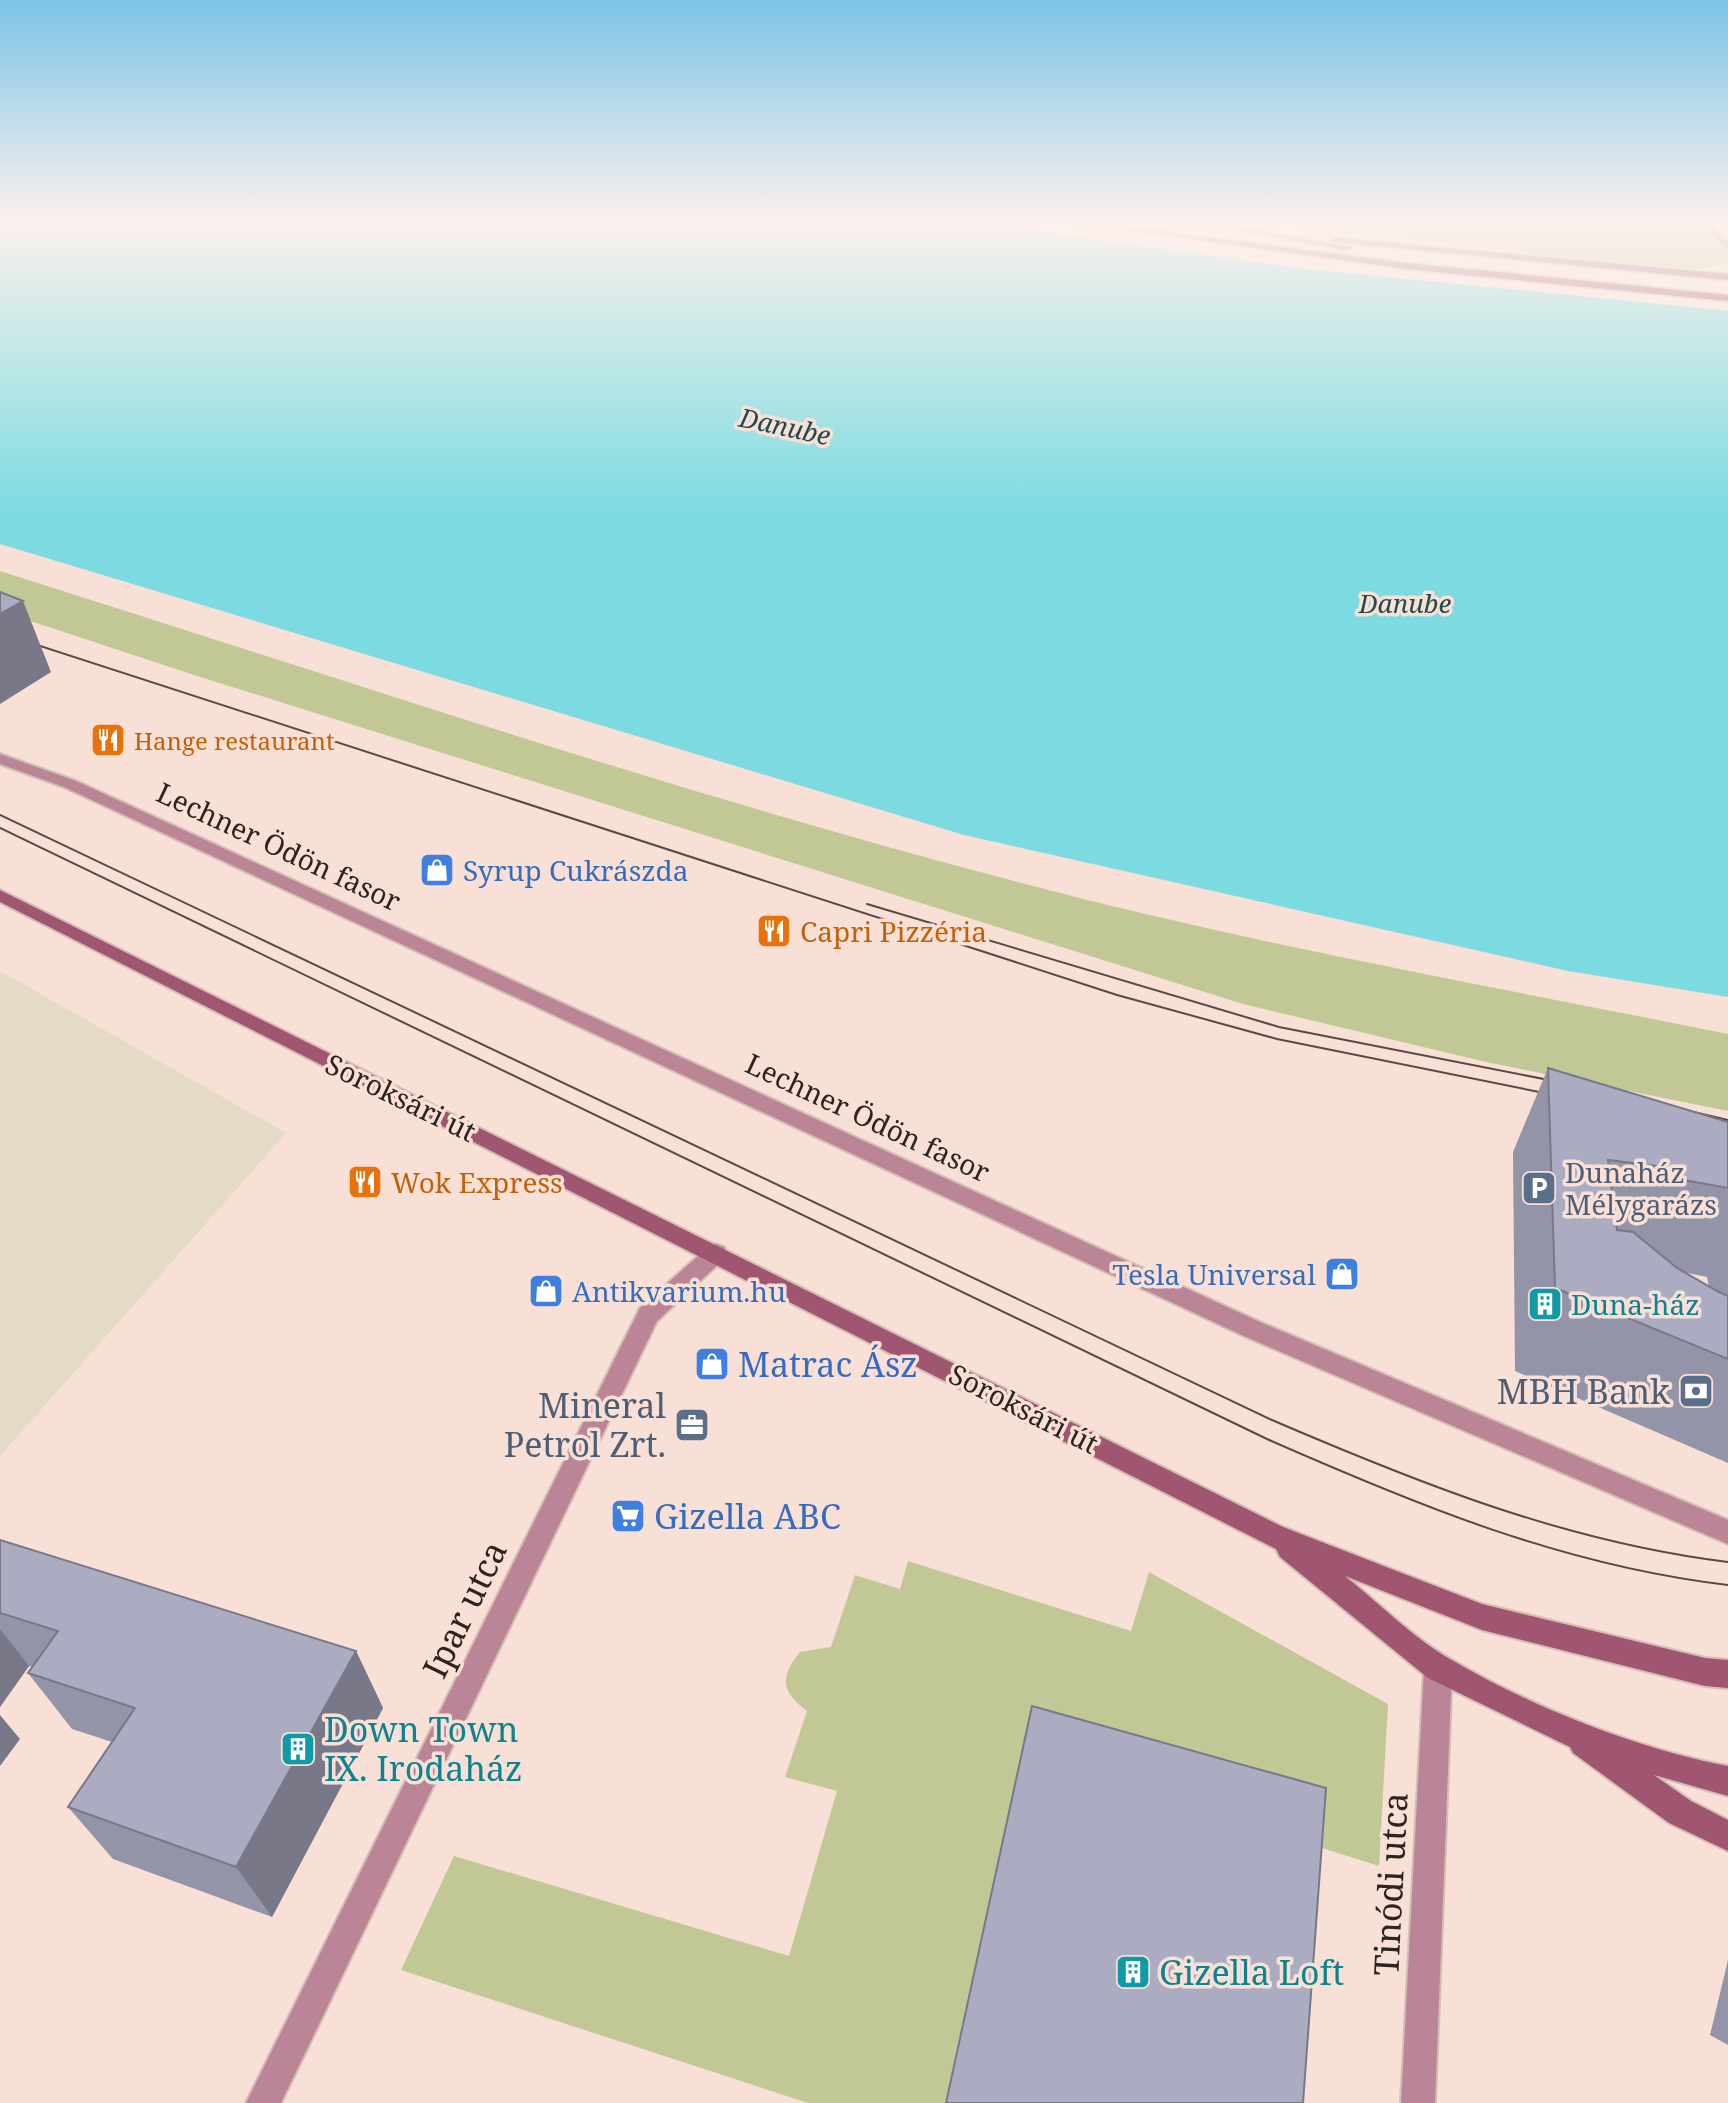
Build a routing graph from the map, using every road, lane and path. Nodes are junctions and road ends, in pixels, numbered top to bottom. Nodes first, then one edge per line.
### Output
1 (0, 759) edge
2 (0, 895) edge
3 (716, 1253) junction
4 (1723, 1528) edge
5 (1274, 1536) junction
6 (1438, 1668) junction
7 (1720, 1676) edge
8 (1563, 1730) junction
9 (1728, 1781) edge
10 (1728, 1836) edge
11 (263, 2103) edge
12 (1418, 2103) edge

1 - 4 street, Lechner Ödön fasor
2 - 3 main road, Soroksári út
3 - 5 main road, Soroksári út
3 - 11 street, Ipar utca
5 - 6 main road, Soroksári út
5 - 7 main road, Soroksári út
6 - 8 main road, Soroksári út
6 - 12 street, Tinódi utca
8 - 9 main road
8 - 10 main road

